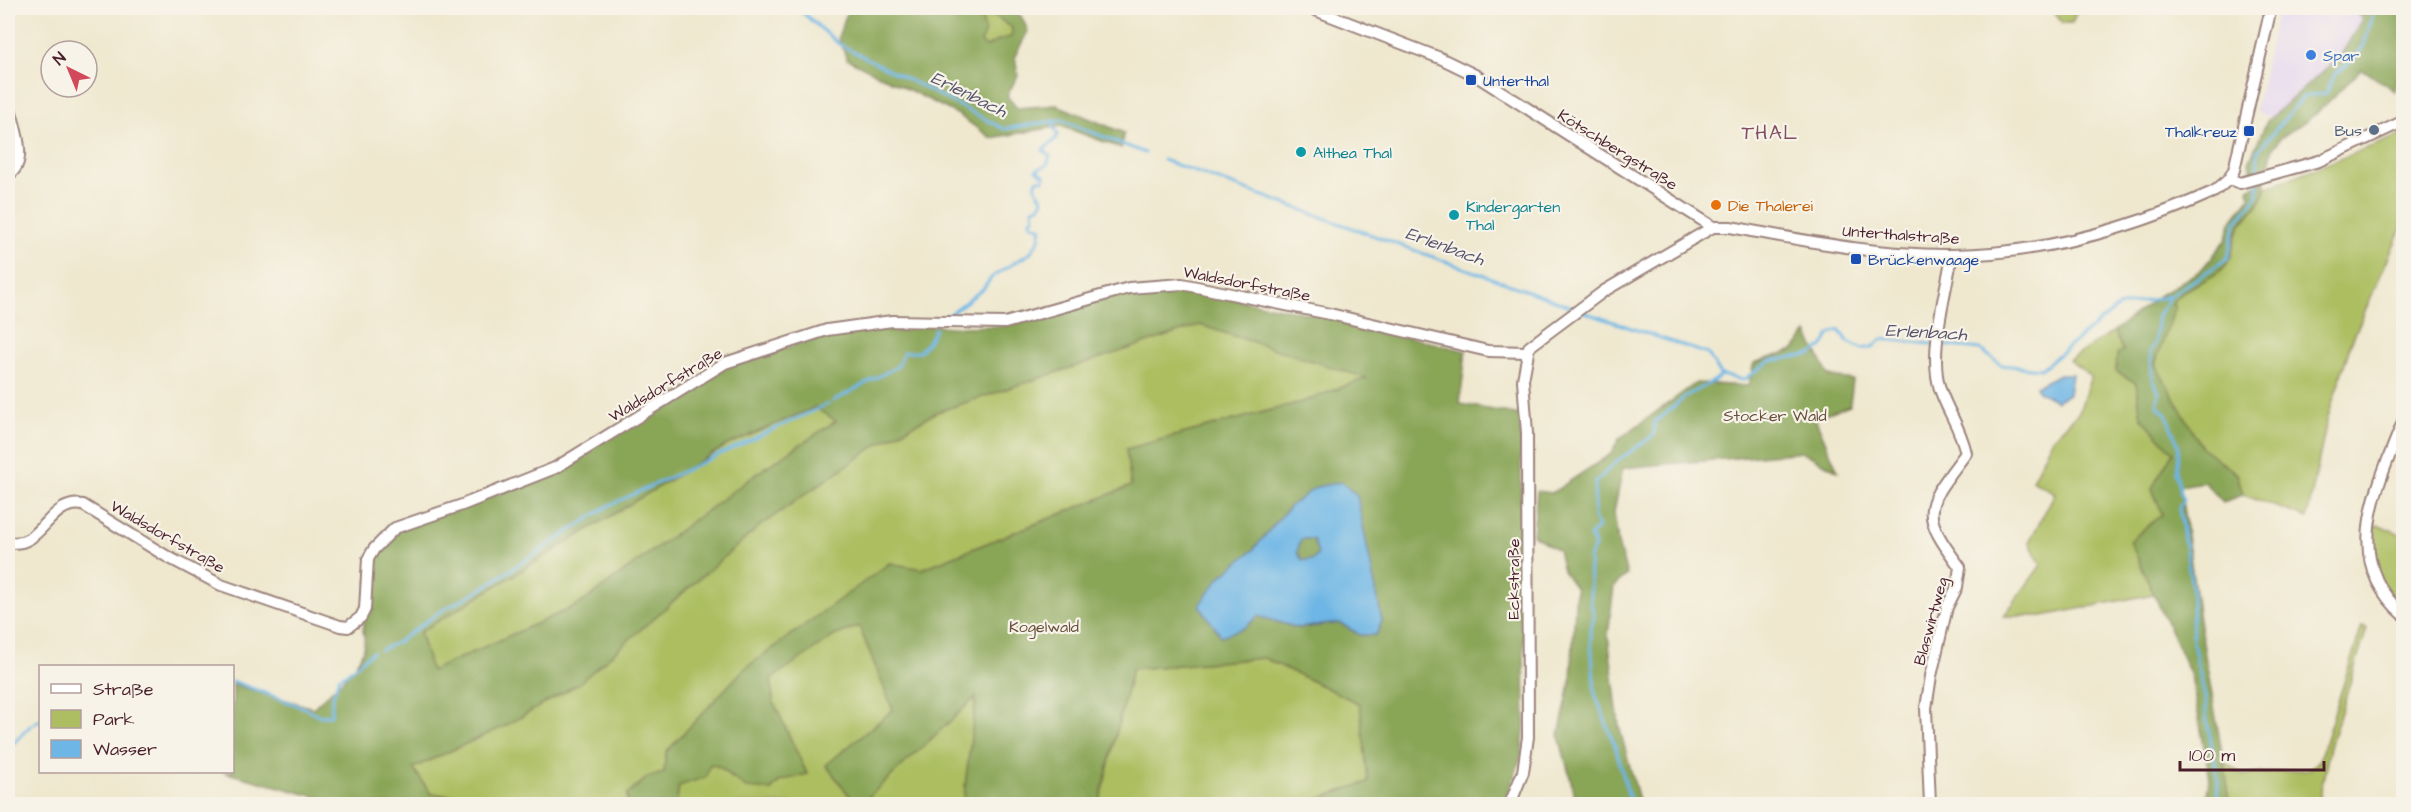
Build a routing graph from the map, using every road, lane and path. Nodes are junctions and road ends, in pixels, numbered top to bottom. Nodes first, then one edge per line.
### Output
1 (1310, 8) edge
2 (2271, 8) edge
3 (8, 100) edge
4 (2403, 121) edge
5 (8, 175) edge
6 (2229, 179) junction
7 (1713, 227) junction
8 (1952, 255) junction
9 (1526, 352) junction
10 (2403, 419) edge
11 (8, 542) edge
12 (2403, 615) edge
13 (1510, 804) edge
14 (1930, 804) edge

1 - 7 street, Kötschbergstraße
2 - 6 street
3 - 5 street
4 - 6 street
6 - 8 street, Unterthalstraße
7 - 8 street, Unterthalstraße
7 - 9 street
8 - 14 street, Blaswirtweg
9 - 11 street, Waldsdorfstraße
9 - 13 street, Eckstraße
10 - 12 street

